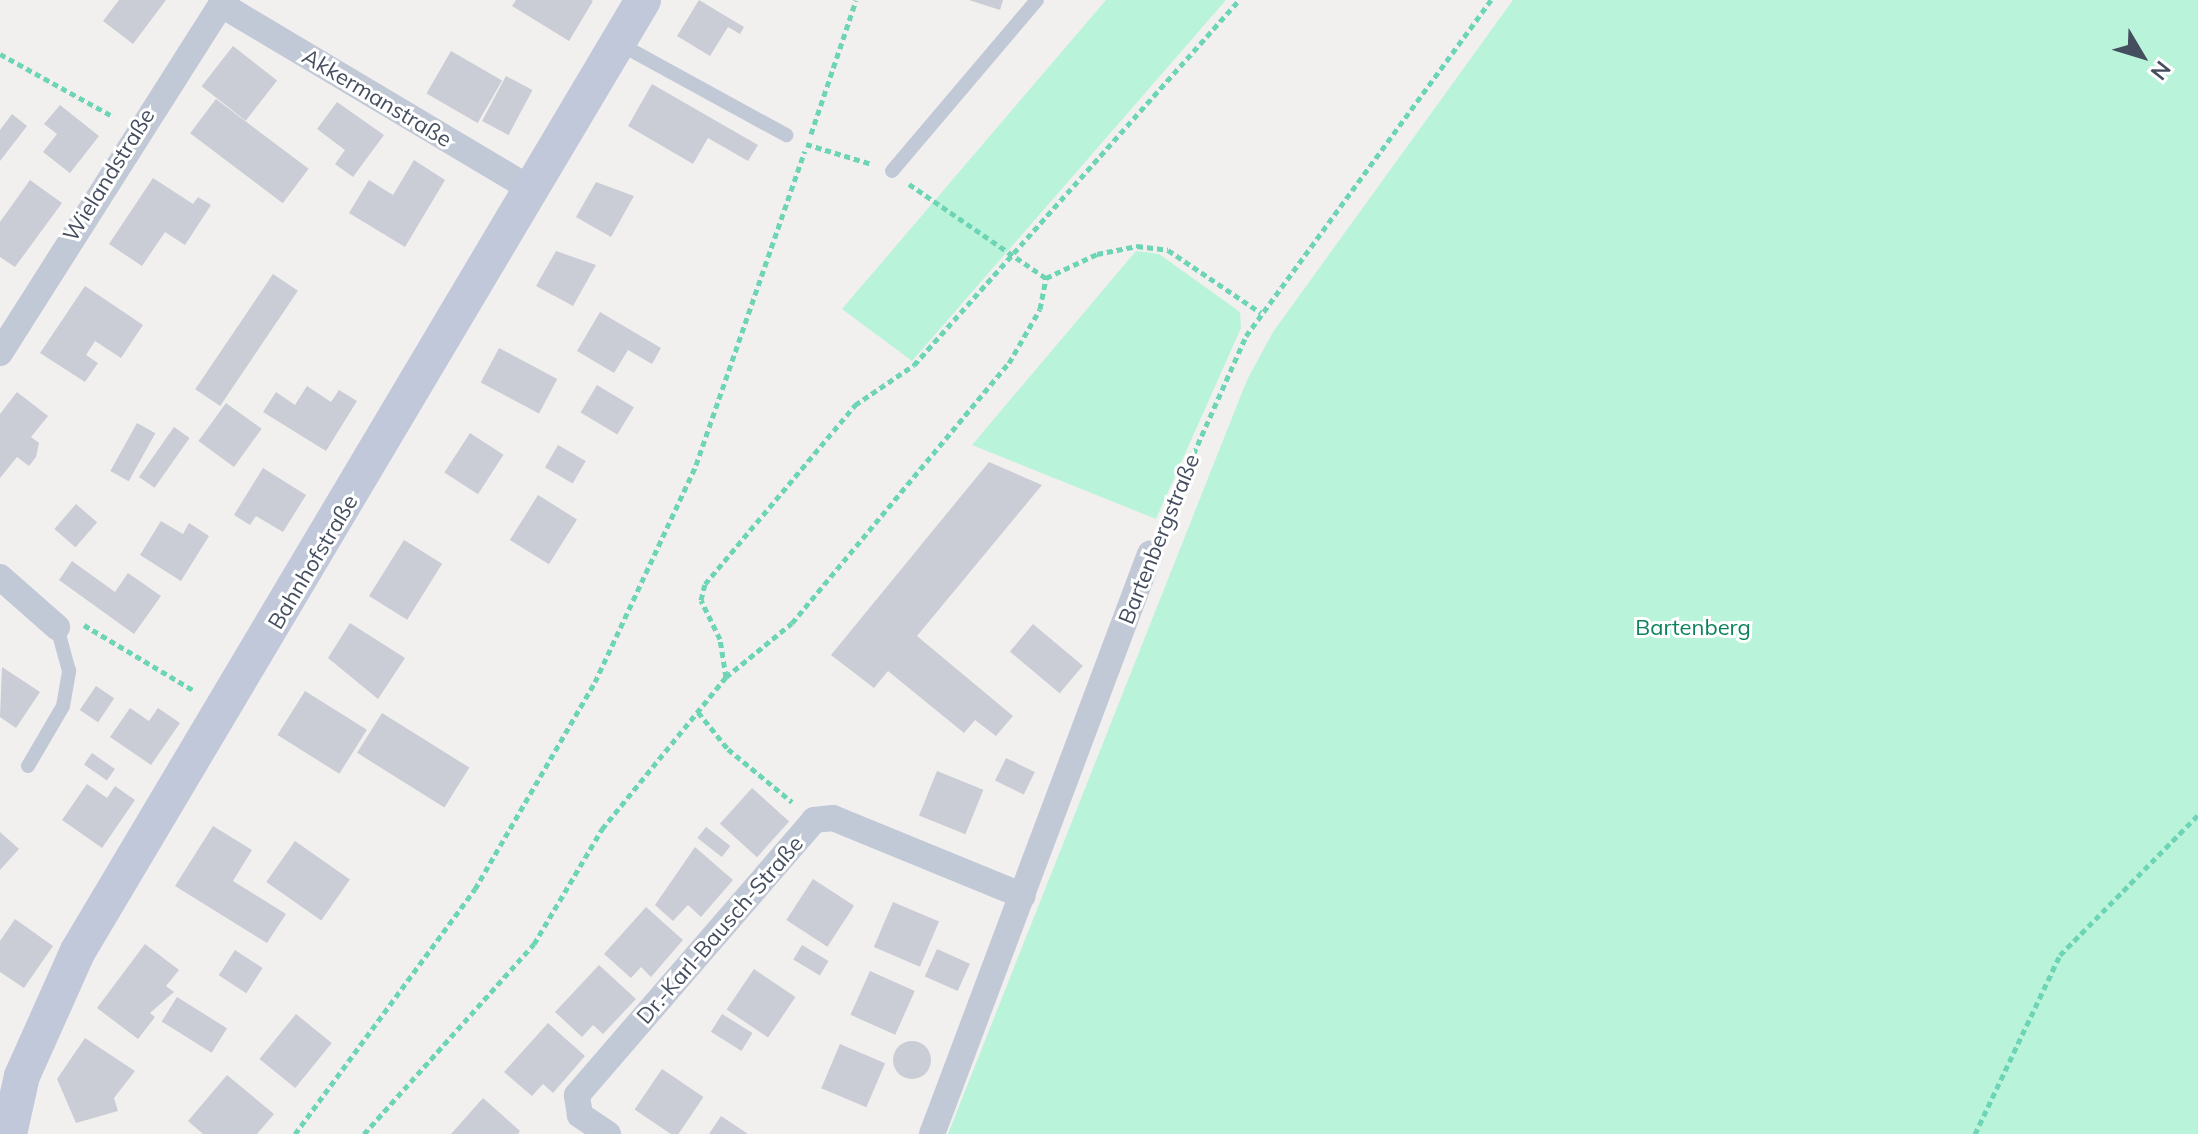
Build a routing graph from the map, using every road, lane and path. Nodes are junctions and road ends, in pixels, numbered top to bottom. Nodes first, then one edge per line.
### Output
1 (643, 0) edge
2 (856, 0) edge
3 (1037, 0) edge
4 (1239, 0) edge
5 (1491, 0) edge
6 (223, 2) edge
7 (618, 43) junction
8 (0, 54) edge
9 (136, 129) junction
10 (786, 135) joint
11 (808, 145) junction
12 (892, 171) junction
13 (532, 190) junction
14 (1017, 256) junction
15 (1046, 278) junction
16 (1261, 313) junction
17 (0, 353) edge
18 (1150, 554) joint
19 (0, 577) edge
20 (57, 627) junction
21 (726, 677) junction
22 (178, 681) dead end
23 (698, 712) junction
24 (28, 766) dead end
25 (2198, 815) edge
26 (814, 820) junction
27 (1023, 896) junction
28 (8, 1116) edge
29 (295, 1134) edge
30 (364, 1134) edge
31 (608, 1134) edge
32 (932, 1134) edge
33 (1975, 1134) edge

1 - 7 main road, Bahnhofstraße
2 - 11 path
3 - 12 lane
4 - 14 path
5 - 16 path, Bartenbergstraße
6 - 9 street, Wielandstraße
6 - 13 street, Akkermanstraße
7 - 10 lane
7 - 13 main road, Bahnhofstraße
8 - 9 path
9 - 17 street, Wielandstraße
10 - 11 path
11 - 12 path
11 - 29 path
12 - 14 path
13 - 28 main road, Bahnhofstraße
14 - 15 path
14 - 21 path
15 - 16 path
15 - 21 path
16 - 18 path, Bartenbergstraße
18 - 27 street, Bartenbergstraße
19 - 20 street
20 - 22 path
20 - 24 lane
21 - 23 path
23 - 26 path
23 - 30 path
25 - 33 path
26 - 27 street, Dr.-Karl-Bausch-Straße
26 - 31 street, Dr.-Karl-Bausch-Straße
27 - 32 street, Bartenbergstraße

